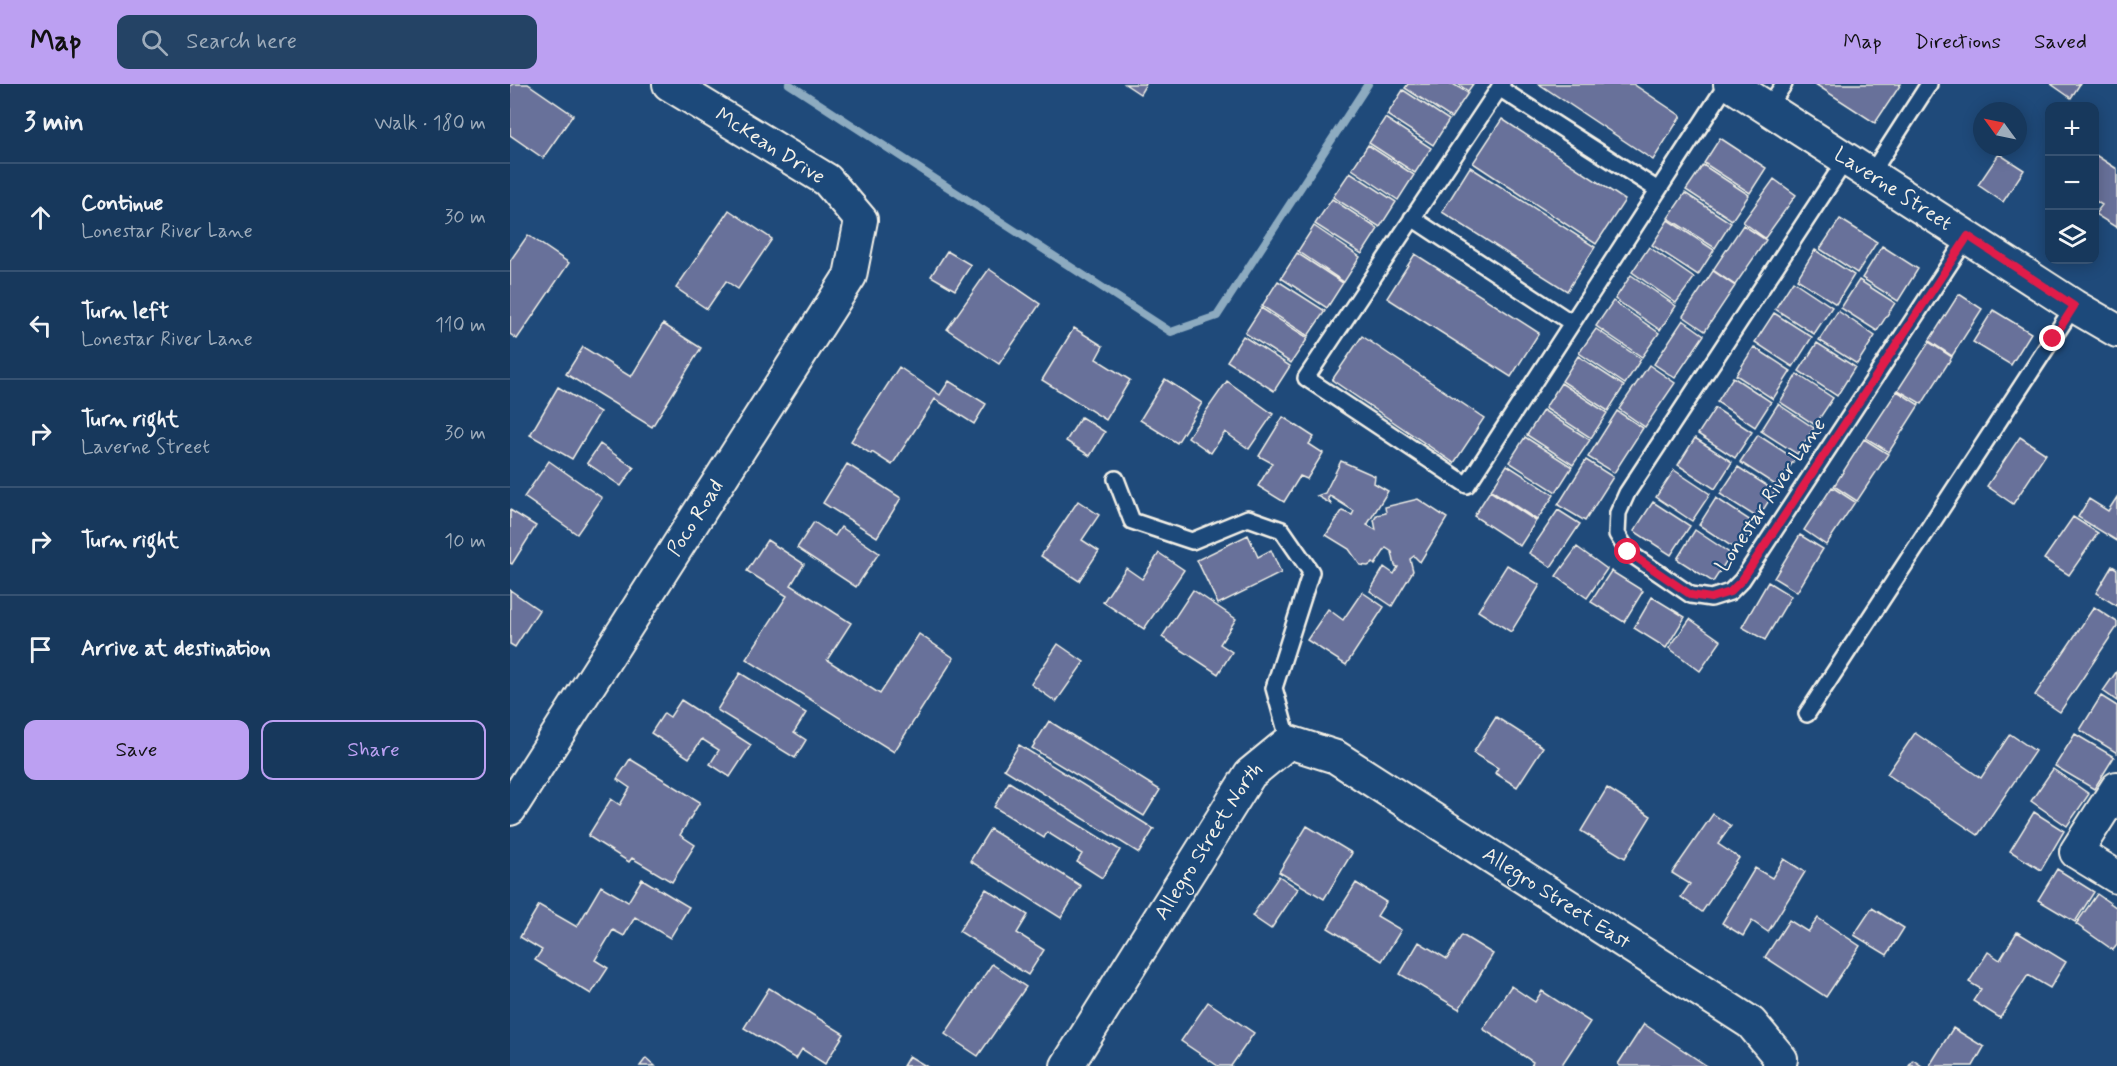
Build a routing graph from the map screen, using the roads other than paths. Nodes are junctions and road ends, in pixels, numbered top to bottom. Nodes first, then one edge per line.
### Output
1 (669, 84) edge
2 (1728, 84) edge
3 (1929, 84) edge
4 (1500, 86) edge
5 (1776, 96) edge
6 (1859, 166) junction
7 (1658, 190) junction
8 (1412, 218) junction
9 (861, 220) joint
10 (1968, 236) junction
11 (2074, 306) junction
12 (1572, 323) junction
13 (2117, 331) edge
14 (1116, 479) dead end
15 (1807, 714) dead end
16 (1289, 742) junction
17 (2117, 788) edge
18 (510, 809) edge
19 (2117, 877) edge
20 (1067, 1066) edge
21 (1779, 1066) edge

1 - 9 street, McKean Drive
2 - 5 street, Laverne Street
2 - 7 lane
3 - 6 lane, Lonestar River Lane
4 - 7 lane
4 - 8 lane
5 - 6 street, Laverne Street
6 - 10 street, Laverne Street
6 - 10 lane, Lonestar River Lane
7 - 12 lane
8 - 12 lane
8 - 12 lane
9 - 18 street, Poco Road
10 - 11 street, Laverne Street
11 - 13 street, Laverne Street
11 - 15 lane
14 - 16 lane
16 - 20 street, Allegro Street North
16 - 21 street, Allegro Street East
17 - 19 street

